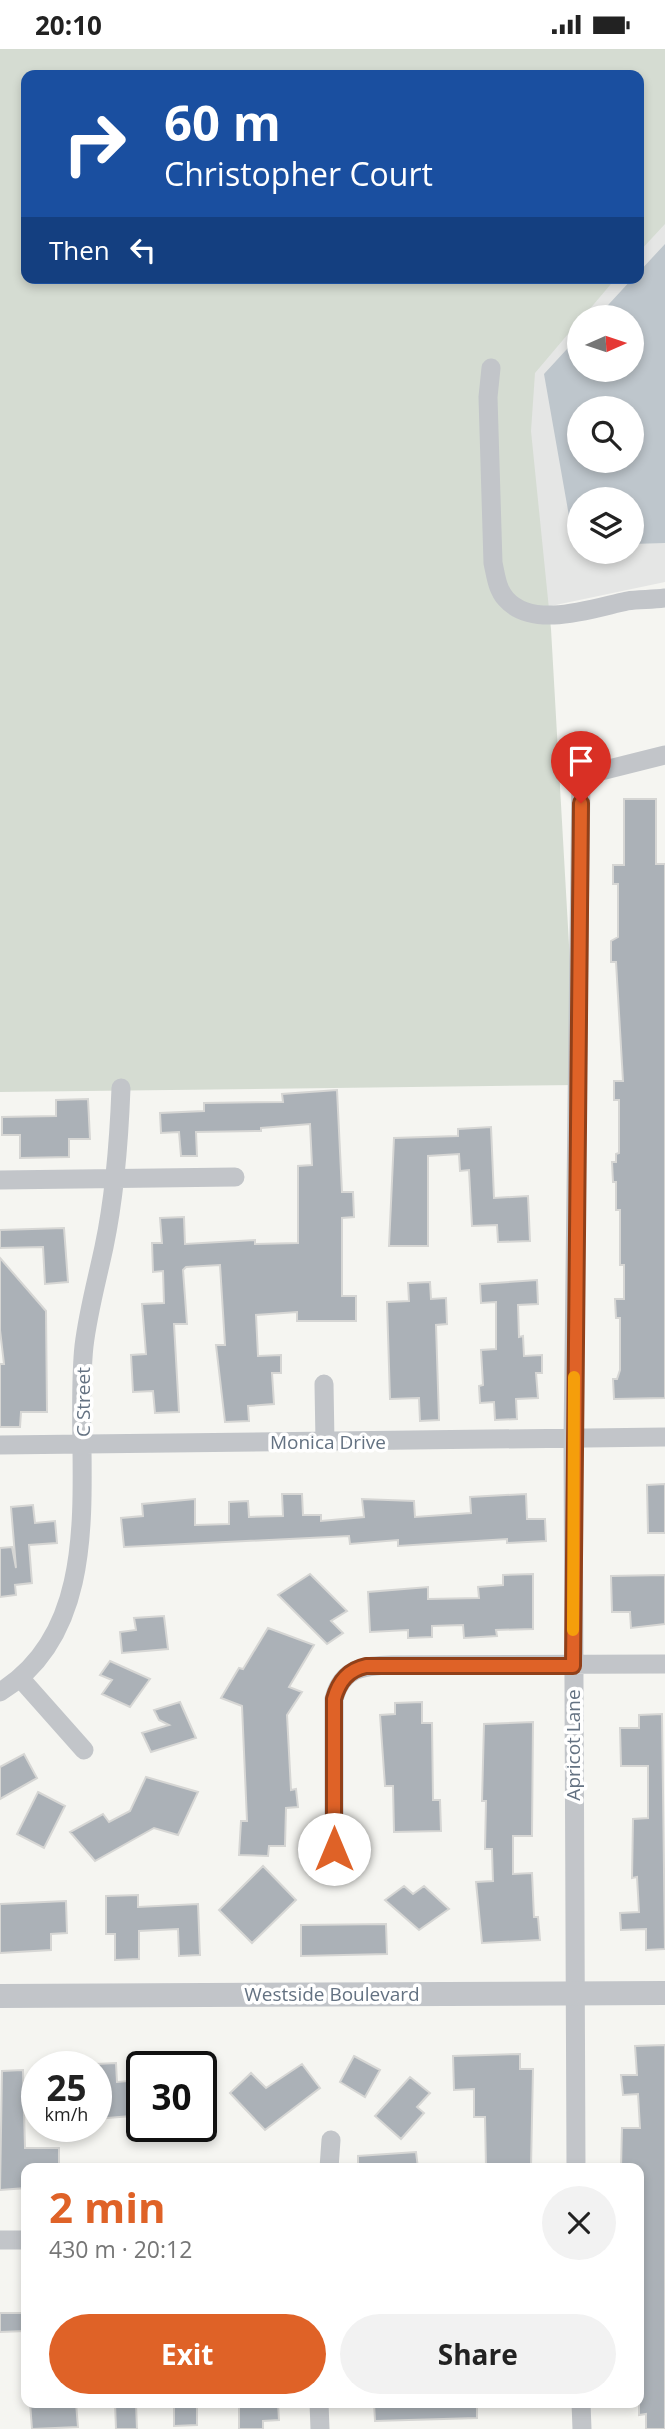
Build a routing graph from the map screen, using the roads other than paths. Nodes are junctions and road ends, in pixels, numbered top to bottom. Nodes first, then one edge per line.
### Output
1 (491, 368) dead end
2 (665, 598) edge
3 (665, 754) edge
4 (121, 1088) dead end
5 (235, 1177) dead end
6 (115, 1178) junction
7 (0, 1180) edge
8 (324, 1384) dead end
9 (665, 1437) edge
10 (573, 1441) junction
11 (325, 1442) junction
12 (82, 1444) junction
13 (0, 1445) edge
14 (665, 1664) edge
15 (573, 1666) junction
16 (21, 1679) junction
17 (0, 1692) edge
18 (84, 1750) dead end
19 (334, 1849) dead end
20 (575, 1993) junction
21 (665, 1993) edge
22 (0, 1996) edge
23 (331, 2140) dead end
24 (329, 2163) edge
25 (576, 2163) edge
26 (0, 2240) edge
27 (21, 2240) edge
28 (319, 2408) edge
29 (581, 2408) edge
30 (320, 2429) edge
31 (582, 2429) edge

1 - 2 street
3 - 10 street, Apricot Lane
4 - 6 street, C Street
5 - 6 street
6 - 7 street
6 - 12 street, C Street
8 - 11 street
9 - 10 street, Monica Drive
10 - 11 street, Monica Drive
10 - 15 street, Apricot Lane
11 - 12 street, Monica Drive
12 - 13 street, Monica Drive
12 - 16 street, C Street
14 - 15 street
15 - 19 street
15 - 20 street, Apricot Lane
16 - 17 street, C Street
16 - 18 street
20 - 21 street, Westside Boulevard
20 - 22 street, Westside Boulevard
20 - 25 street, Apricot Lane
23 - 24 street
26 - 27 street
28 - 30 street
29 - 31 street

